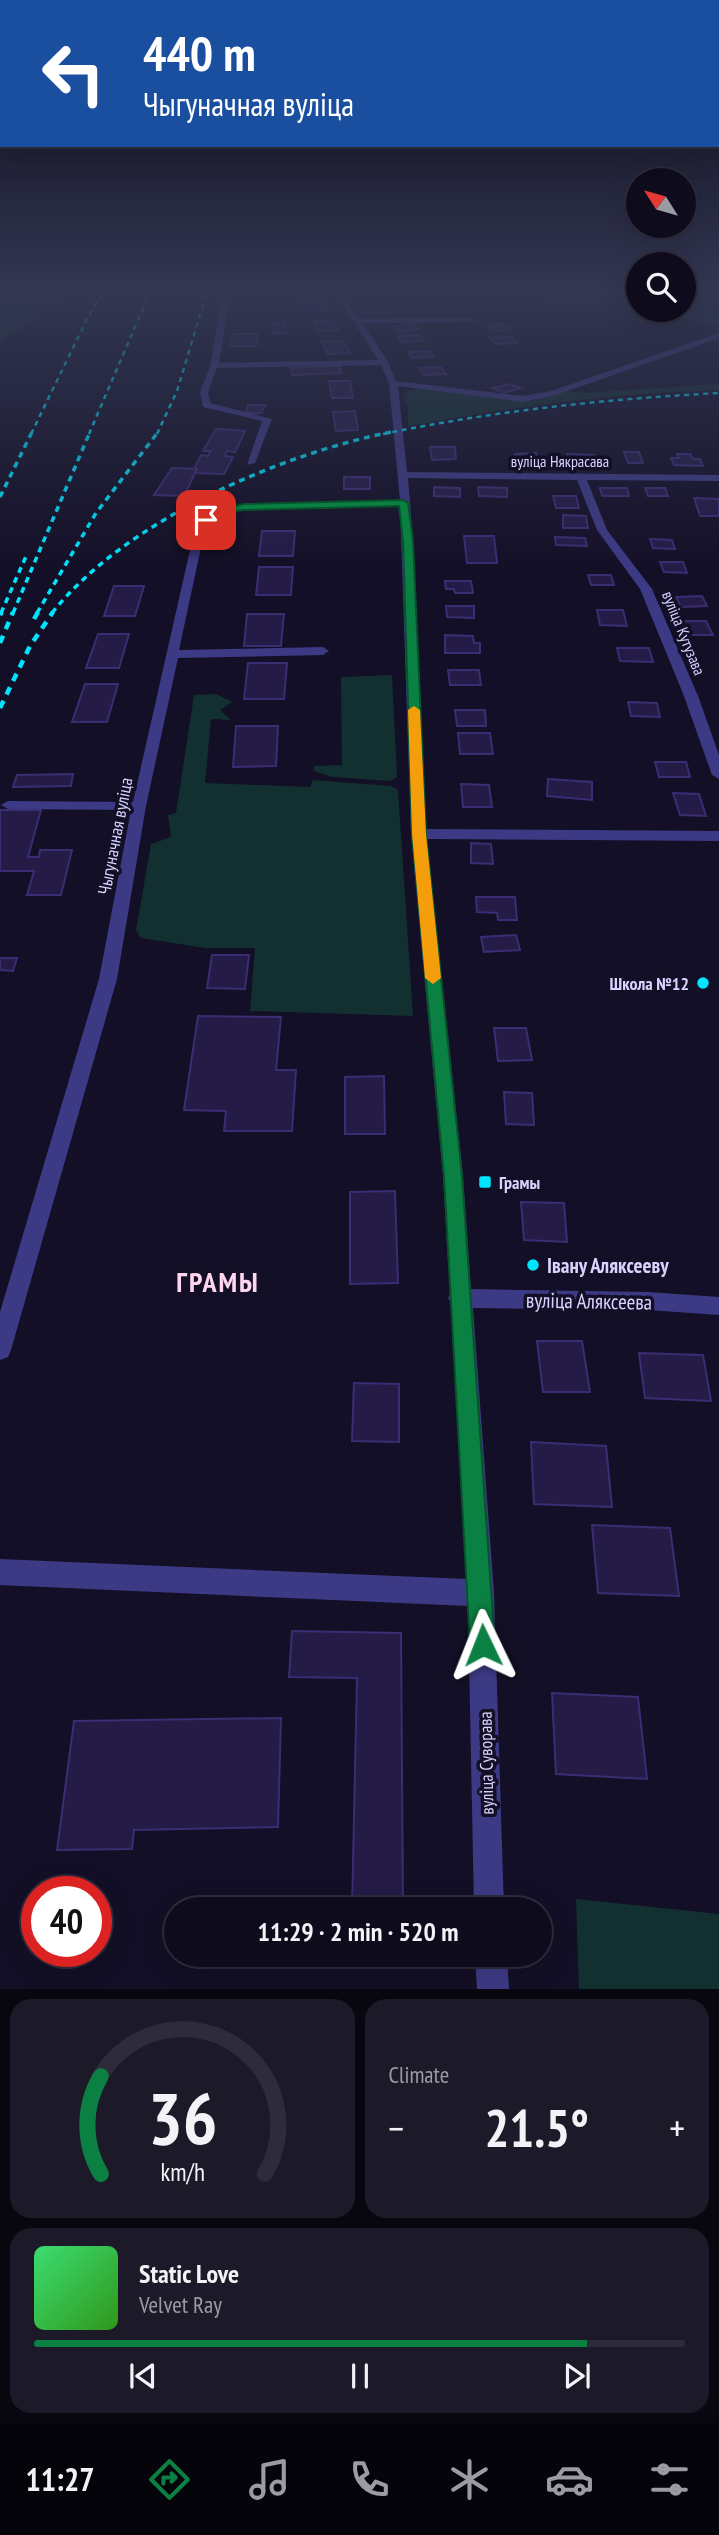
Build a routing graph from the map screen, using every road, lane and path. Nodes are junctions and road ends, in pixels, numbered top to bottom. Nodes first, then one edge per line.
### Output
1 (207, 385) edge
2 (393, 385) edge
3 (407, 385) edge
4 (576, 385) edge
5 (250, 463) dead end
6 (402, 475) junction
7 (580, 477) junction
8 (719, 478) edge
9 (403, 503) junction
10 (323, 651) dead end
11 (173, 654) junction
12 (719, 775) edge
13 (8, 805) dead end
14 (139, 806) junction
15 (419, 834) junction
16 (719, 835) edge
17 (459, 1298) junction
18 (719, 1306) edge
19 (0, 1350) edge
20 (0, 1572) edge
21 (481, 1592) junction
22 (489, 1897) edge
23 (492, 1967) edge
24 (493, 1989) edge

1 - 5 street
2 - 6 street, вуліца Суворава
3 - 4 street
6 - 7 street, вуліца Някрасава
6 - 9 street, вуліца Суворава
7 - 8 street, вуліца Някрасава
7 - 12 street, вуліца Кутузава
9 - 11 street, Чыгуначная вуліца
9 - 15 street, вуліца Суворава
10 - 11 street
11 - 14 street, Чыгуначная вуліца
13 - 14 street
14 - 19 street, Чыгуначная вуліца
15 - 16 street
15 - 17 street, вуліца Суворава
17 - 18 street, вуліца Аляксеева
17 - 21 street, вуліца Суворава
20 - 21 street
21 - 22 street, вуліца Суворава
23 - 24 street

